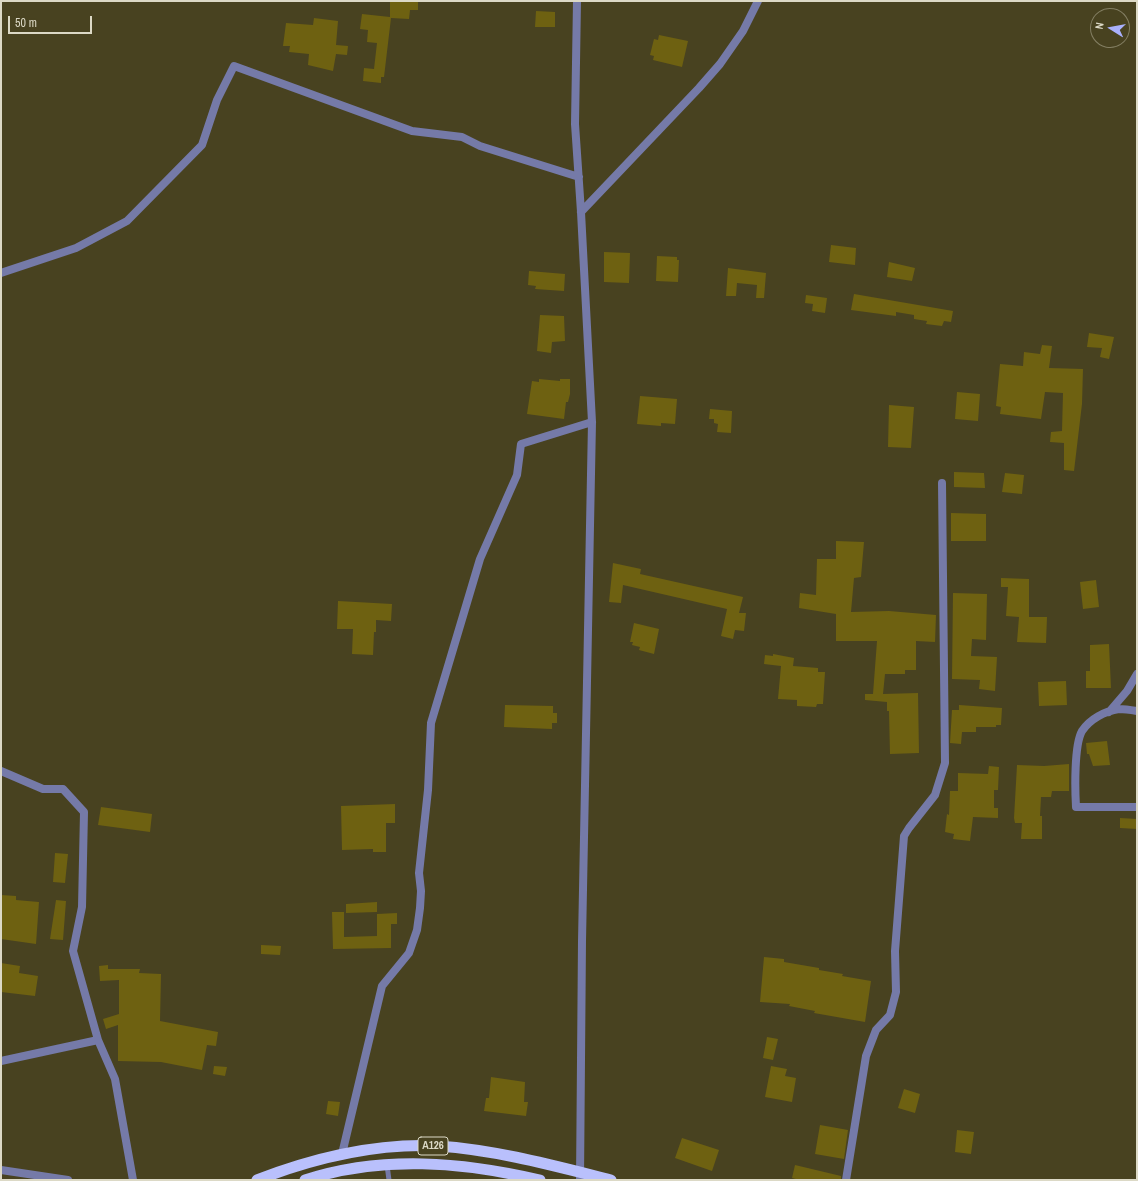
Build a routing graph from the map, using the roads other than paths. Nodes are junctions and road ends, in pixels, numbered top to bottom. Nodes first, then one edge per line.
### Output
1 (577, 1) edge
2 (758, 1) edge
3 (579, 177) junction
4 (581, 212) junction
5 (1, 273) edge
6 (592, 422) junction
7 (942, 483) dead end
8 (1137, 674) edge
9 (1137, 711) edge
10 (1109, 712) junction
11 (1, 771) edge
12 (1137, 807) edge
13 (98, 1040) junction
14 (1, 1061) edge
15 (342, 1154) junction
16 (387, 1165) junction
17 (1, 1170) edge
18 (580, 1176) edge
19 (311, 1179) edge
20 (68, 1180) edge
21 (133, 1180) edge
22 (257, 1180) edge
23 (389, 1180) edge
24 (540, 1180) edge
25 (611, 1180) edge
26 (846, 1180) edge

1 - 3 street
2 - 4 street
3 - 4 street
3 - 5 street
4 - 6 street
6 - 15 street
6 - 18 street
7 - 26 street
8 - 10 street
9 - 10 street
10 - 12 street
11 - 13 street
13 - 14 street
13 - 21 street
15 - 18 highway, A126
15 - 22 highway, A126
16 - 19 highway, A126
16 - 23 lane
16 - 24 highway, A126
17 - 20 street
18 - 25 highway, A126

